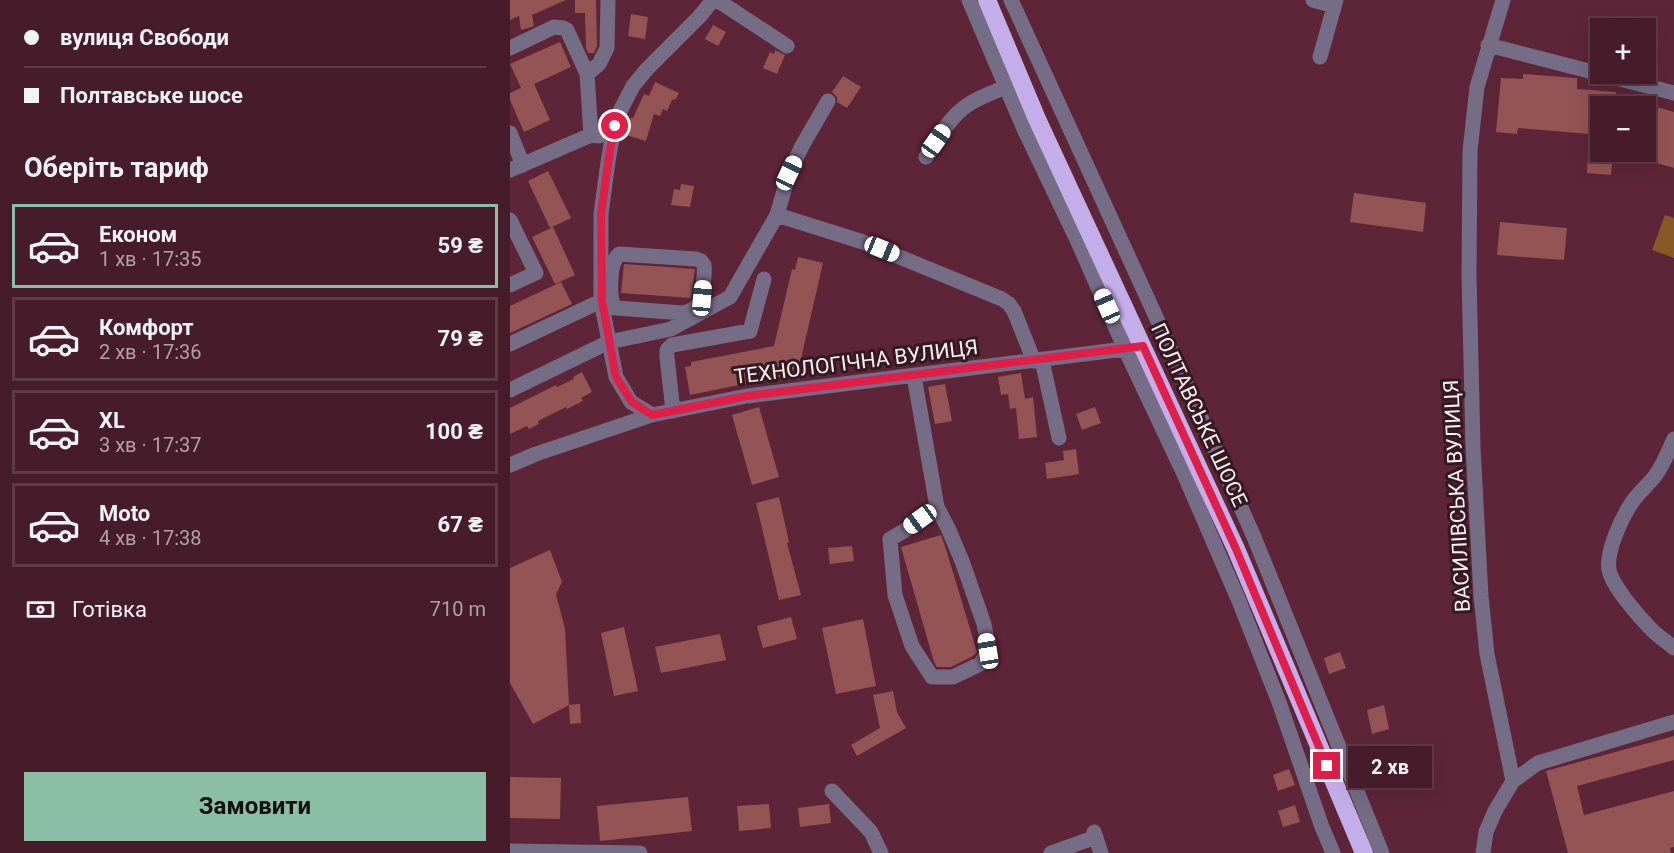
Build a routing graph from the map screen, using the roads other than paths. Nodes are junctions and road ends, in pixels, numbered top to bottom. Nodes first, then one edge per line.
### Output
1 (608, 0) edge
2 (715, 0) edge
3 (969, 0) edge
4 (987, 0) edge
5 (1011, 0) edge
6 (1313, 0) edge
7 (1503, 0) edge
8 (1335, 3) edge
9 (1488, 45) junction
10 (786, 46) dead end
11 (510, 48) edge
12 (1320, 57) dead end
13 (587, 74) junction
14 (1006, 87) junction
15 (1674, 93) edge
16 (828, 101) dead end
17 (510, 134) edge
18 (591, 135) junction
19 (612, 138) junction
20 (926, 157) dead end
21 (516, 167) edge
22 (777, 215) junction
23 (510, 220) edge
24 (764, 279) dead end
25 (510, 285) edge
26 (606, 305) junction
27 (609, 342) junction
28 (510, 344) edge
29 (1134, 348) junction
30 (1038, 360) junction
31 (914, 376) junction
32 (510, 390) edge
33 (673, 411) junction
34 (652, 415) junction
35 (1059, 438) dead end
36 (1674, 439) edge
37 (510, 465) edge
38 (937, 507) junction
39 (1674, 648) edge
40 (1674, 722) edge
41 (1513, 781) junction
42 (832, 791) dead end
43 (510, 851) edge
44 (640, 853) edge
45 (881, 853) edge
46 (1051, 853) edge
47 (1101, 853) edge
48 (1334, 853) edge
49 (1364, 853) edge
50 (1382, 853) edge
51 (1483, 853) edge

1 - 13 street
2 - 10 street
2 - 19 street
3 - 14 street
4 - 29 highway, ПОЛТАВСЬКЕ ШОСЕ
5 - 50 street
6 - 8 street
7 - 9 street, ВАСИЛІВСЬКА ВУЛИЦЯ
8 - 12 street
9 - 15 street
9 - 41 street, ВАСИЛІВСЬКА ВУЛИЦЯ
11 - 13 street
13 - 18 street
14 - 20 street
14 - 29 street
16 - 22 street
17 - 21 street
18 - 19 street
18 - 21 street
19 - 26 street
22 - 27 street
22 - 30 street
23 - 25 street
24 - 33 street
26 - 26 street
26 - 27 street
26 - 28 street
27 - 32 street
27 - 34 street
29 - 30 street, ТЕХНОЛОГІЧНА ВУЛИЦЯ
29 - 48 street
29 - 49 highway, ПОЛТАВСЬКЕ ШОСЕ
30 - 31 street, ТЕХНОЛОГІЧНА ВУЛИЦЯ
30 - 35 street
31 - 33 street, ТЕХНОЛОГІЧНА ВУЛИЦЯ
31 - 38 street
33 - 34 street, ТЕХНОЛОГІЧНА ВУЛИЦЯ
34 - 37 street, ТЕХНОЛОГІЧНА ВУЛИЦЯ
36 - 39 street
38 - 38 street
40 - 41 street
41 - 51 street
42 - 45 street
43 - 44 street
46 - 47 street

